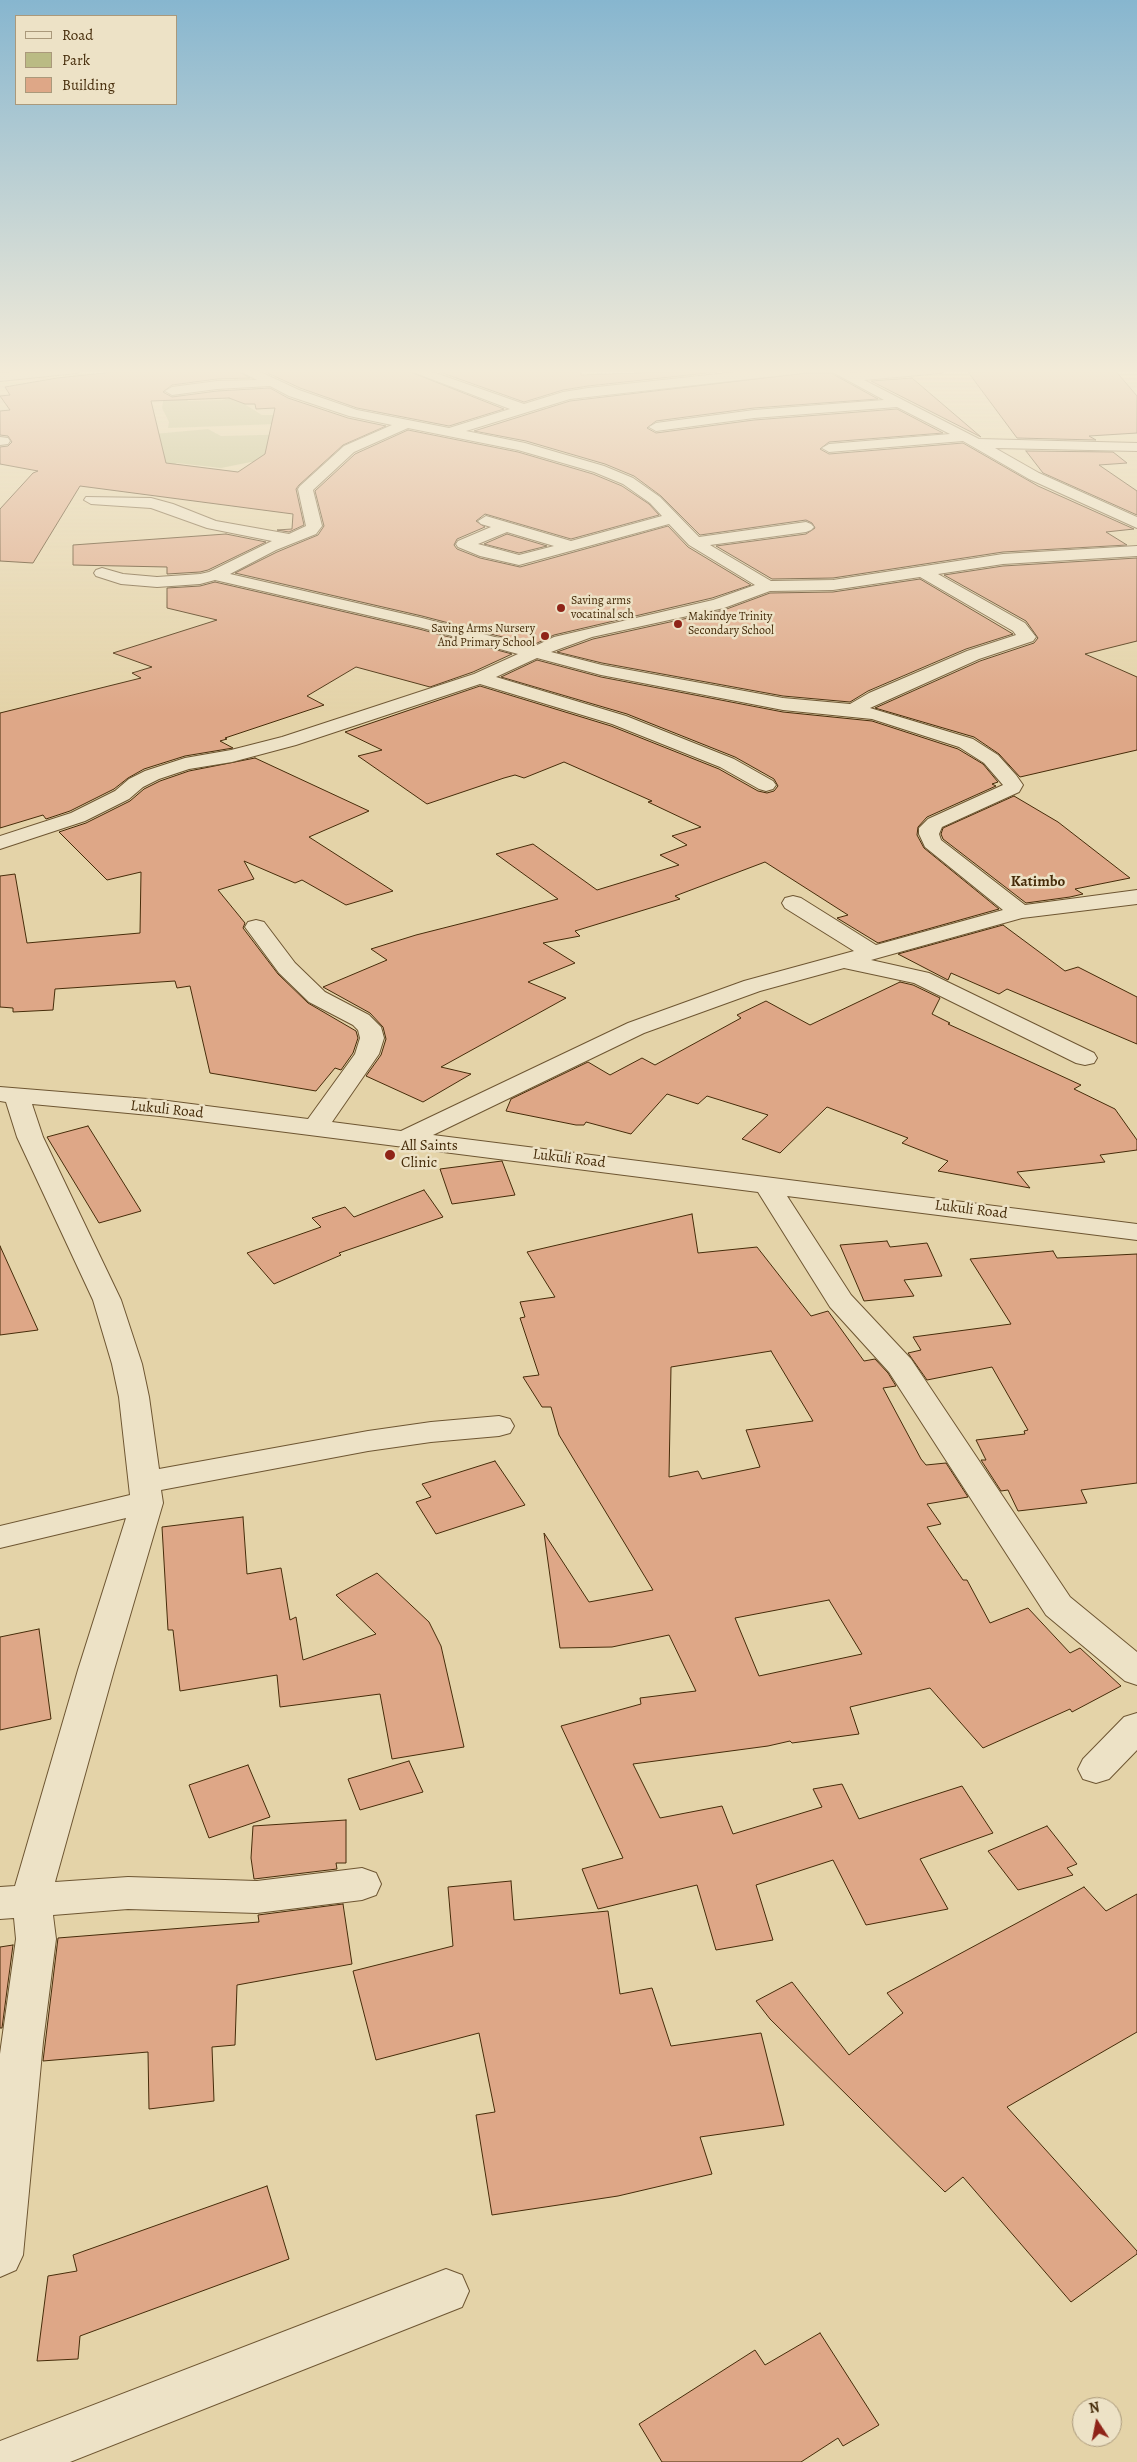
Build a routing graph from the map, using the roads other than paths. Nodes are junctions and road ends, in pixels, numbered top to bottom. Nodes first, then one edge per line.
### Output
1 (311, 484) edge
2 (632, 484) edge
3 (1051, 484) edge
4 (91, 500) dead end
5 (475, 518) dead end
6 (673, 518) junction
7 (1137, 523) edge
8 (505, 526) junction
9 (806, 527) dead end
10 (290, 539) junction
11 (695, 542) junction
12 (574, 546) junction
13 (1137, 551) edge
14 (922, 571) junction
15 (102, 573) dead end
16 (215, 575) junction
17 (768, 586) junction
18 (532, 652) junction
19 (480, 678) junction
20 (853, 710) junction
21 (766, 785) dead end
22 (0, 843) edge
23 (1137, 897) edge
24 (793, 903) dead end
25 (1020, 912) junction
26 (256, 927) dead end
27 (873, 953) junction
28 (845, 961) junction
29 (1085, 1058) dead end
30 (9, 1095) edge
31 (315, 1128) junction
32 (406, 1138) junction
33 (766, 1184) junction
34 (1137, 1232) edge
35 (499, 1426) dead end
36 (146, 1493) junction
37 (0, 1536) edge
38 (1137, 1672) edge
39 (1137, 1727) edge
40 (1096, 1769) dead end
41 (362, 1884) dead end
42 (16, 1901) edge
43 (0, 2255) edge
44 (446, 2291) dead end
45 (8, 2462) edge

1 - 10 street
2 - 6 street
3 - 7 street
4 - 10 street
5 - 8 street
6 - 11 street
6 - 12 street
8 - 12 street
8 - 12 street
9 - 11 street
10 - 16 street
11 - 17 street
13 - 14 street
14 - 17 street
14 - 20 street
15 - 16 street
16 - 18 street
17 - 18 street
18 - 19 street
18 - 20 street
19 - 21 street
19 - 22 street
20 - 25 street
23 - 25 street
24 - 27 street
25 - 27 street
26 - 31 street
27 - 28 street
28 - 29 street
28 - 32 street
30 - 31 street, Lukuli Road
30 - 36 street
31 - 32 street, Lukuli Road
32 - 33 street, Lukuli Road
33 - 34 street, Lukuli Road
33 - 38 street
35 - 36 street
36 - 37 street
36 - 42 street
39 - 40 street
41 - 42 street
42 - 43 street
44 - 45 street

